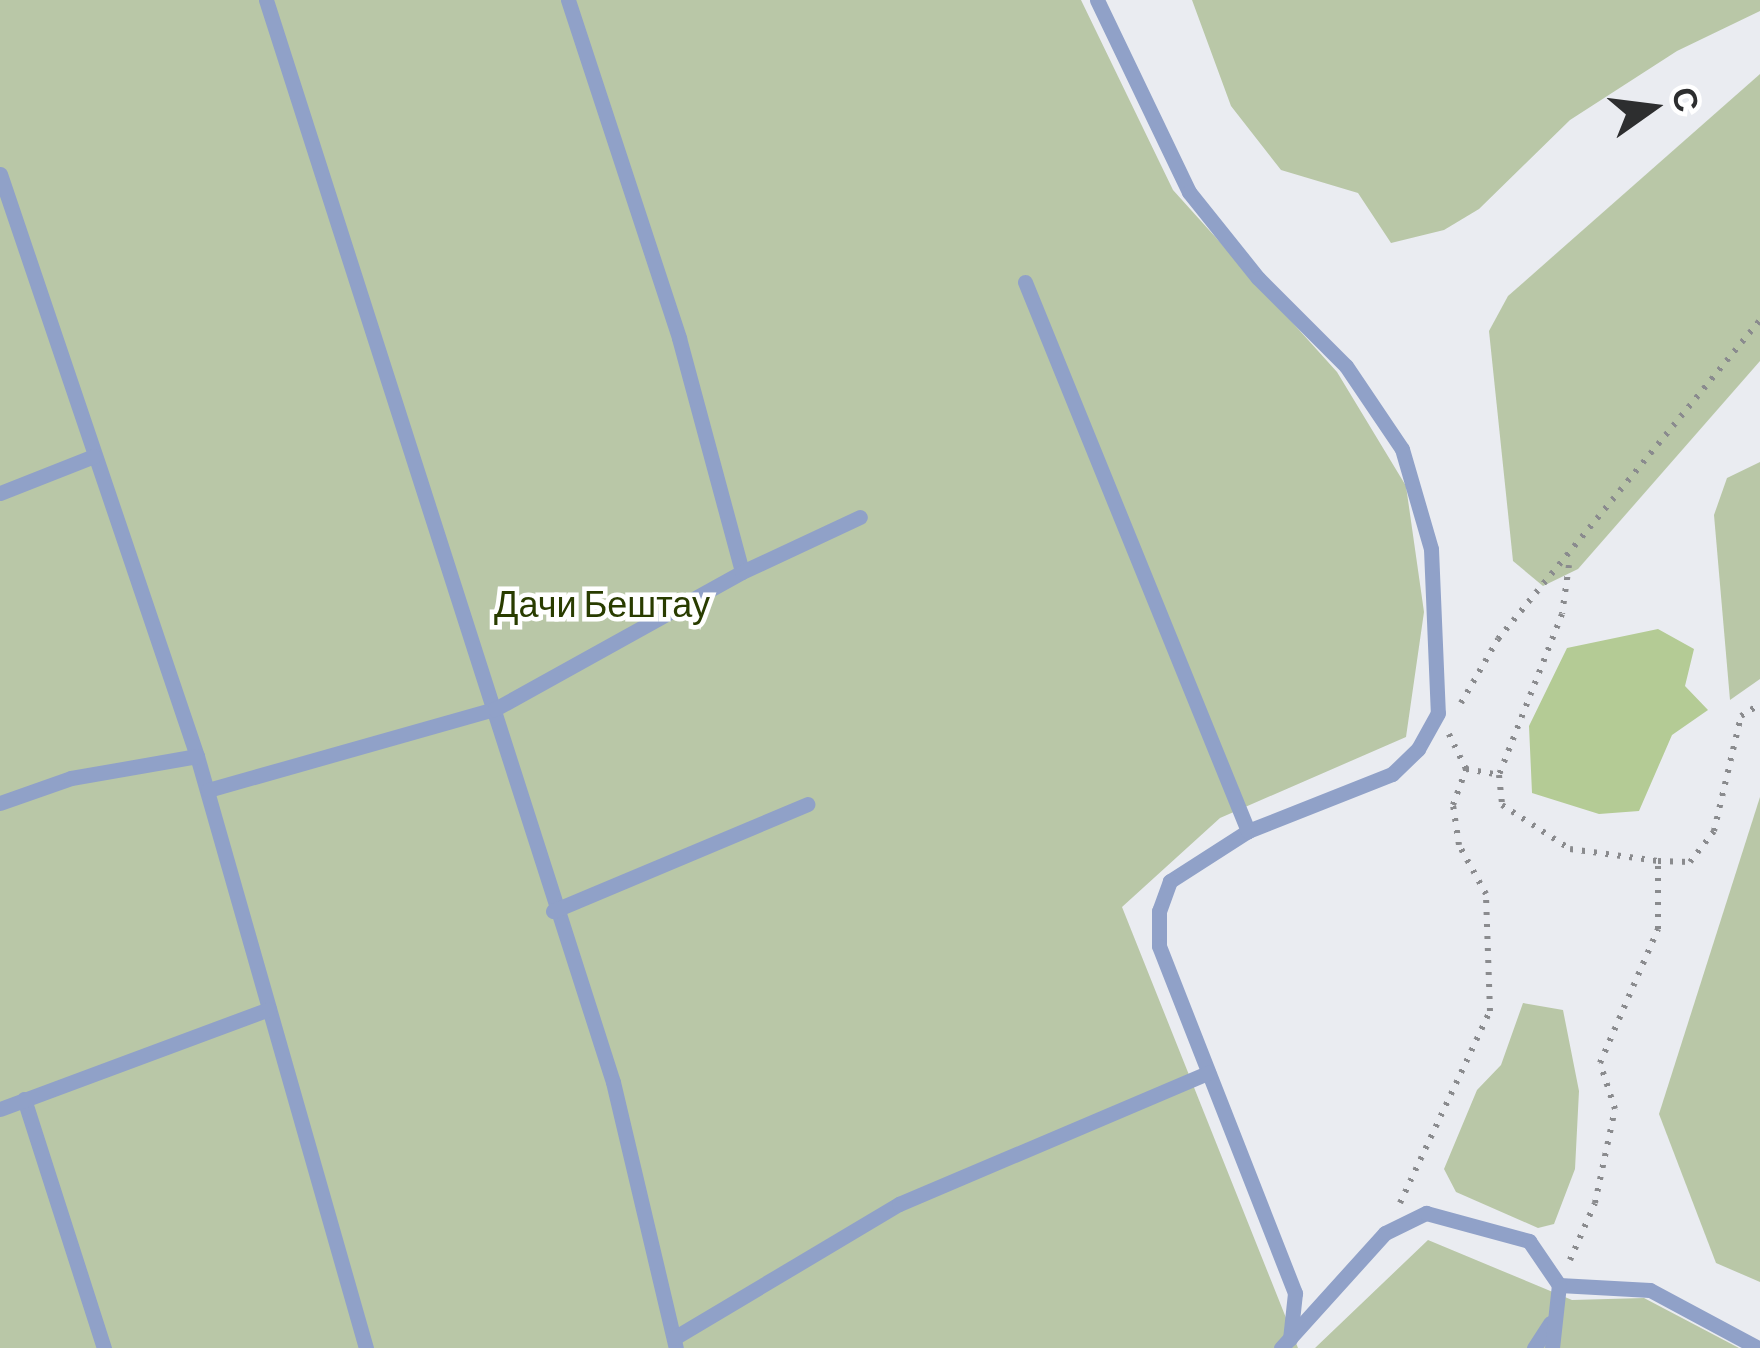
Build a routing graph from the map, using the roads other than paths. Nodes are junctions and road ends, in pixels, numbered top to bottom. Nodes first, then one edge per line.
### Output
1 (266, 0) edge
2 (568, 0) edge
3 (1097, 0) edge
4 (0, 174) edge
5 (1025, 282) dead end
6 (94, 456) junction
7 (0, 493) edge
8 (860, 517) dead end
9 (742, 572) junction
10 (495, 709) junction
11 (197, 756) junction
12 (208, 790) junction
13 (0, 803) edge
14 (807, 804) dead end
15 (1248, 831) junction
16 (553, 911) junction
17 (269, 1010) junction
18 (1208, 1072) junction
19 (24, 1099) junction
20 (0, 1109) edge
21 (1559, 1286) junction
22 (1550, 1324) junction
23 (675, 1343) edge
24 (1285, 1344) edge
25 (104, 1348) edge
26 (366, 1348) edge
27 (1534, 1348) edge
28 (1552, 1348) edge
29 (1758, 1348) edge

1 - 10 lane
2 - 9 lane
3 - 15 lane
4 - 6 lane
5 - 15 lane
6 - 7 lane
6 - 11 lane
8 - 9 lane
9 - 10 lane
10 - 12 lane
10 - 16 lane
11 - 12 lane
11 - 13 lane
12 - 17 lane
14 - 16 lane
15 - 18 lane
16 - 23 lane
17 - 19 lane
17 - 26 lane
18 - 23 lane
18 - 24 lane
19 - 20 lane
19 - 25 lane
21 - 22 lane
21 - 24 lane
21 - 29 lane
22 - 27 lane
22 - 28 lane

